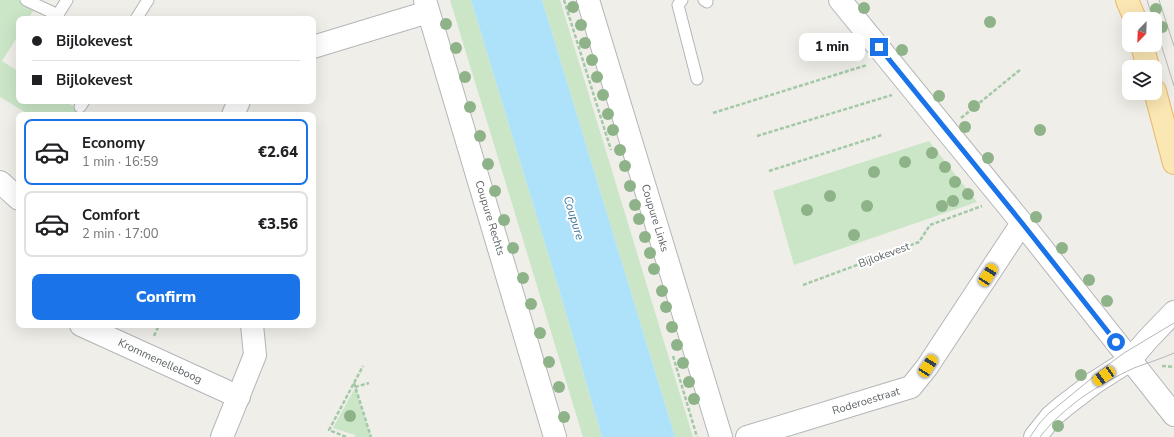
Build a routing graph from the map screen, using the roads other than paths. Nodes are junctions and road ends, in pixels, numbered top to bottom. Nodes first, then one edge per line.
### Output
1 (26, 0) edge
2 (67, 0) edge
3 (148, 0) edge
4 (588, 0) edge
5 (682, 0) edge
6 (840, 0) edge
7 (1127, 0) edge
8 (427, 6) edge
9 (1132, 12) edge
10 (54, 16) edge
11 (57, 16) edge
12 (138, 16) edge
13 (316, 46) edge
14 (697, 79) dead end
15 (1157, 100) edge
16 (1174, 163) edge
17 (0, 182) edge
18 (16, 196) edge
19 (1022, 223) junction
20 (1174, 312) edge
21 (88, 328) edge
22 (252, 328) edge
23 (1130, 360) junction
24 (239, 397) junction
25 (1174, 415) edge
26 (222, 437) edge
27 (555, 437) edge
28 (721, 437) edge
29 (747, 437) edge
30 (1035, 437) edge

1 - 10 lane
2 - 11 lane
3 - 12 lane
4 - 28 street, Coupure Links
5 - 14 lane
6 - 19 street
7 - 9 main road
8 - 13 street
8 - 27 street, Coupure Rechts
15 - 16 main road
17 - 18 street
19 - 23 street
19 - 29 street, Roderoestraat
20 - 23 street
21 - 24 street, Krommenelleboog
22 - 24 street
23 - 25 street
23 - 30 street
24 - 26 street

